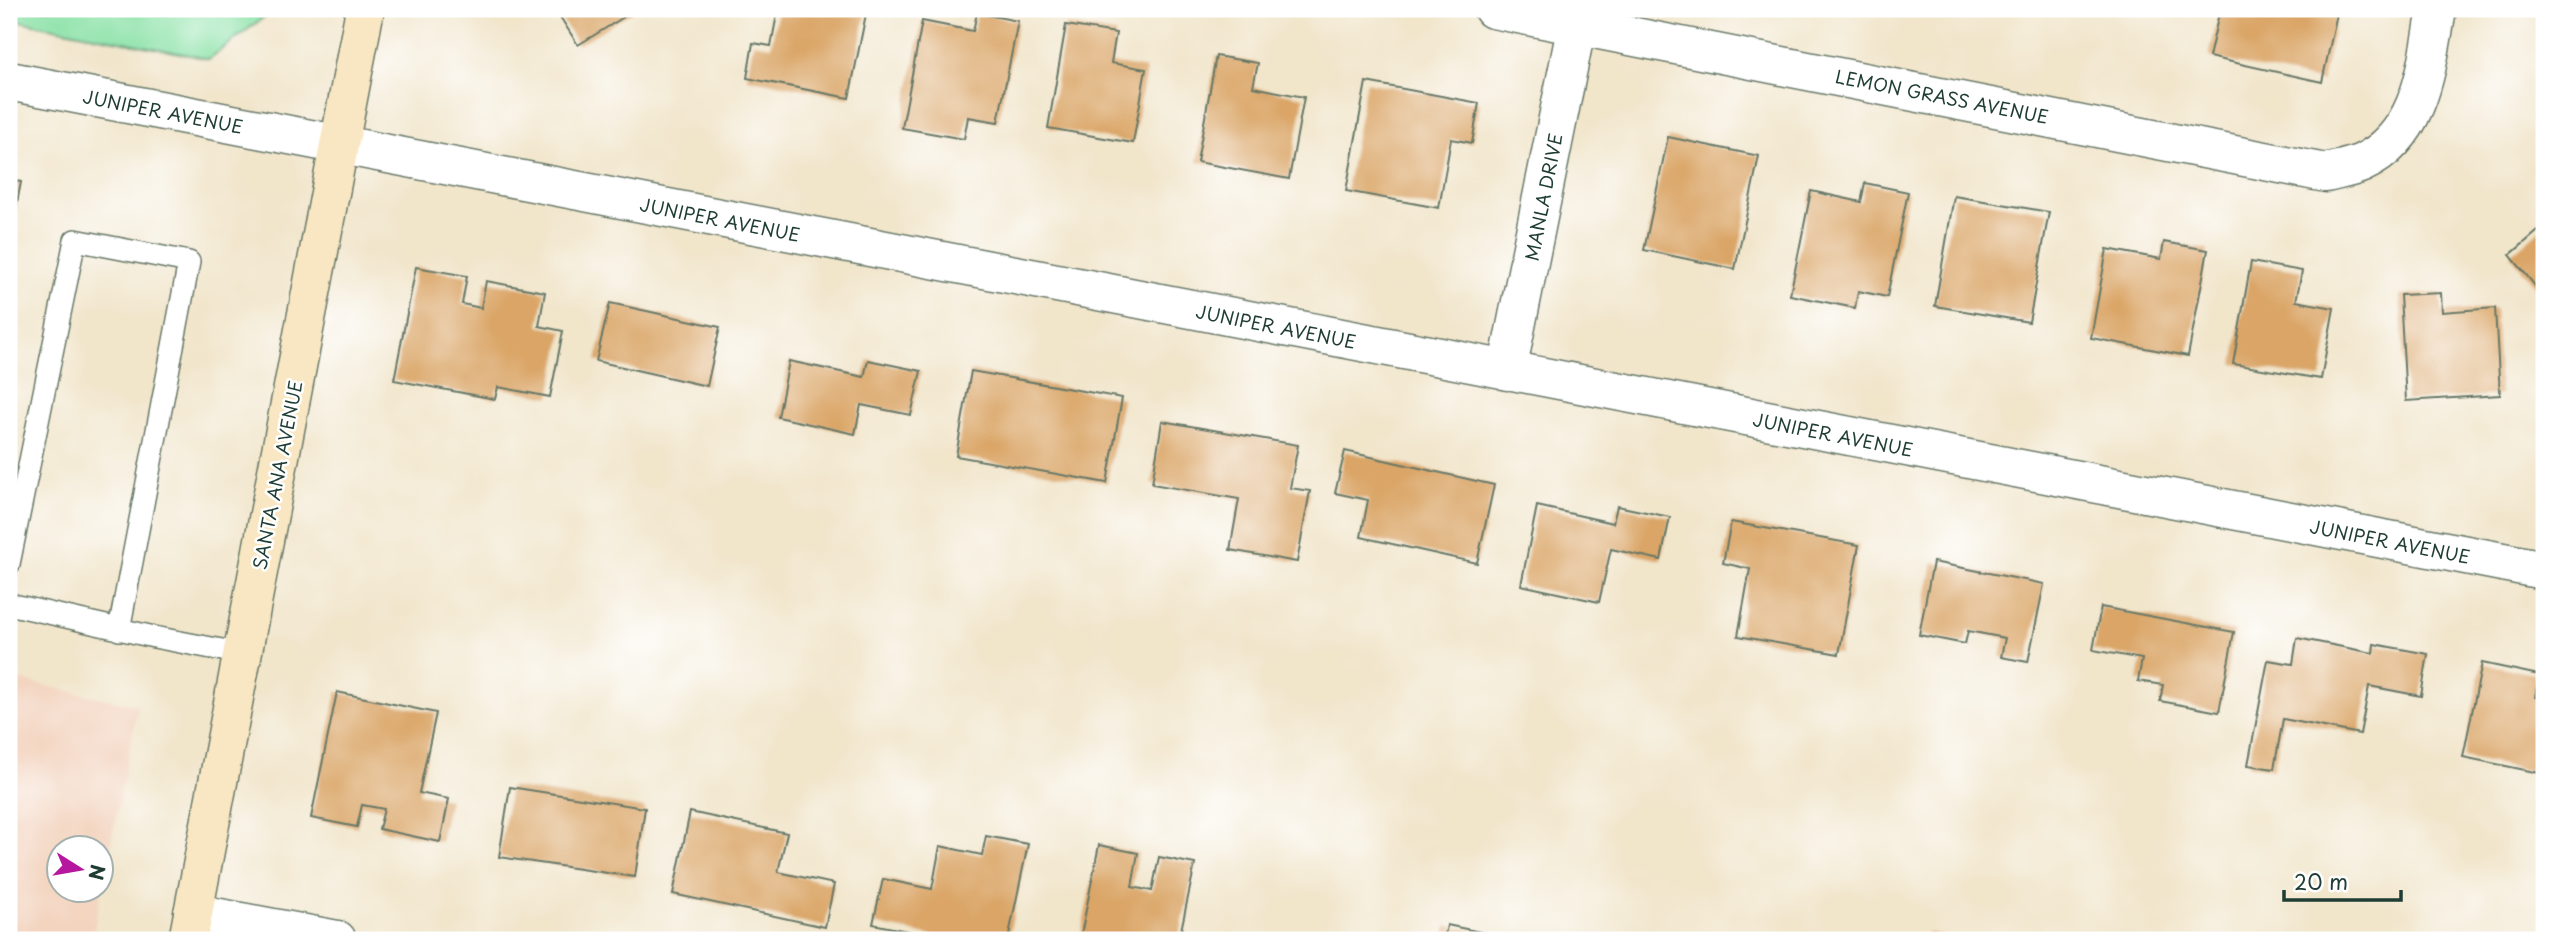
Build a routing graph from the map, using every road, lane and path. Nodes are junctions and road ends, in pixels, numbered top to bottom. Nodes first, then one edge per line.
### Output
1 (365, 9) edge
2 (1493, 9) edge
3 (2437, 9) edge
4 (1577, 24) junction
5 (9, 81) edge
6 (339, 145) junction
7 (1507, 371) junction
8 (9, 564) edge
9 (2544, 570) edge
10 (9, 604) edge
11 (119, 630) junction
12 (243, 654) junction
13 (190, 927) edge
14 (337, 940) edge

1 - 6 street, SANTA ANA AVENUE
2 - 4 street, LEMON GRASS AVENUE
3 - 4 street, LEMON GRASS AVENUE
4 - 7 street, MANLA DRIVE
5 - 6 street, JUNIPER AVENUE
6 - 7 street, JUNIPER AVENUE
6 - 12 street, SANTA ANA AVENUE
7 - 9 street, JUNIPER AVENUE
8 - 11 lane
10 - 11 lane
11 - 12 lane
12 - 13 street, SANTA ANA AVENUE
13 - 14 street

